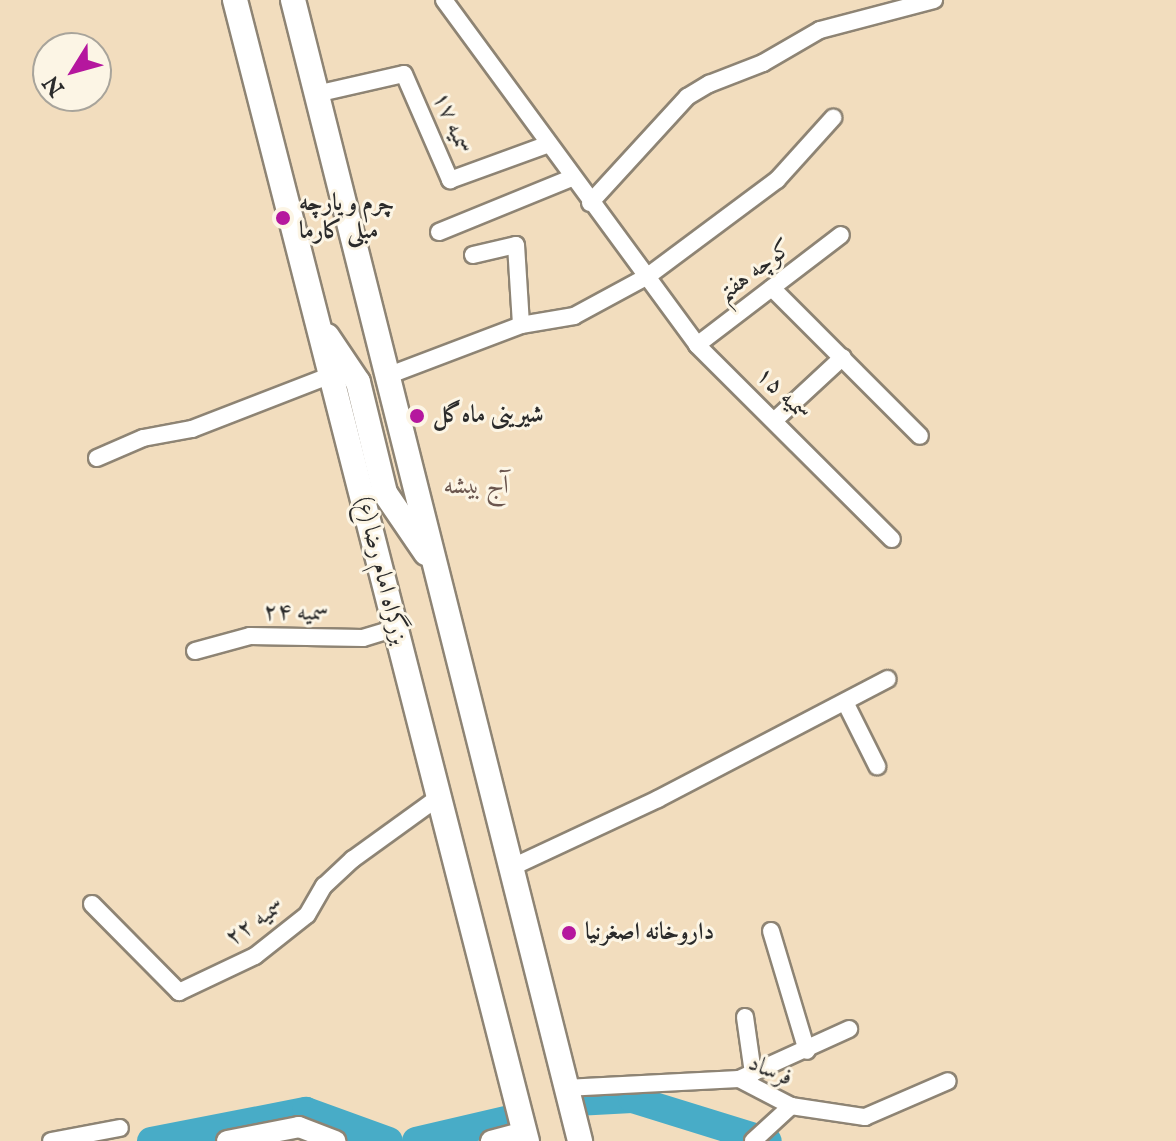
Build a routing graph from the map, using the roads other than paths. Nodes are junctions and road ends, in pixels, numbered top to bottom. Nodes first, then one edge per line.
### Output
1 (235, 0) edge
2 (444, 0) edge
3 (934, 0) edge
4 (294, 1) edge
5 (316, 94) junction
6 (833, 118) dead end
7 (546, 145) junction
8 (571, 178) junction
9 (590, 203) junction
10 (439, 232) dead end
11 (841, 235) dead end
12 (473, 255) dead end
13 (648, 276) junction
14 (772, 288) junction
15 (318, 324) junction
16 (521, 325) junction
17 (697, 345) junction
18 (843, 357) junction
19 (331, 375) junction
20 (387, 376) junction
21 (776, 419) junction
22 (402, 436) junction
23 (920, 436) dead end
24 (361, 444) junction
25 (97, 458) dead end
26 (892, 539) dead end
27 (434, 565) junction
28 (396, 628) junction
29 (195, 651) dead end
30 (888, 679) dead end
31 (845, 702) junction
32 (877, 766) dead end
33 (439, 797) junction
34 (510, 868) junction
35 (92, 904) dead end
36 (771, 931) dead end
37 (745, 1017) dead end
38 (849, 1029) dead end
39 (807, 1051) junction
40 (746, 1076) junction
41 (948, 1081) dead end
42 (565, 1088) junction
43 (791, 1106) junction
44 (120, 1128) dead end
45 (526, 1136) edge
46 (756, 1138) edge
47 (51, 1141) edge
48 (227, 1141) edge
49 (335, 1141) edge
50 (491, 1141) edge
51 (580, 1141) edge

1 - 15 highway, بزرگراه امام رضا (ع)
2 - 7 street, سمیه ۱۵
3 - 9 street
4 - 5 highway
5 - 7 street, سمیه ۱۷
5 - 20 highway
6 - 13 street
7 - 8 street, سمیه ۱۵
8 - 9 street, سمیه ۱۵
8 - 10 street
9 - 13 street, سمیه ۱۵
11 - 14 street, کوچه هفتم
12 - 16 street
13 - 16 street
13 - 17 street, سمیه ۱۵
14 - 17 street, کوچه هفتم
14 - 18 street
15 - 19 highway, بزرگراه امام رضا (ع)
15 - 24 highway
16 - 20 street
17 - 21 street, سمیه ۱۵
18 - 21 street
18 - 23 street
19 - 24 highway, بزرگراه امام رضا (ع)
19 - 25 street
20 - 22 highway
21 - 26 street, سمیه ۱۵
22 - 24 highway
22 - 27 highway
24 - 27 highway
24 - 28 highway, بزرگراه امام رضا (ع)
27 - 34 highway
28 - 29 street, سمیه ۲۴
28 - 33 highway, بزرگراه امام رضا (ع)
30 - 31 street
31 - 32 street
31 - 34 street
33 - 35 street, سمیه ۲۲
33 - 45 highway, بزرگراه امام رضا (ع)
34 - 42 highway
36 - 39 street
37 - 40 street
38 - 39 street
39 - 40 street
40 - 42 street, فرساد
40 - 43 street, فرساد
41 - 43 street, فرساد
42 - 51 highway
43 - 46 street
44 - 47 street
45 - 50 main road
48 - 49 main road

